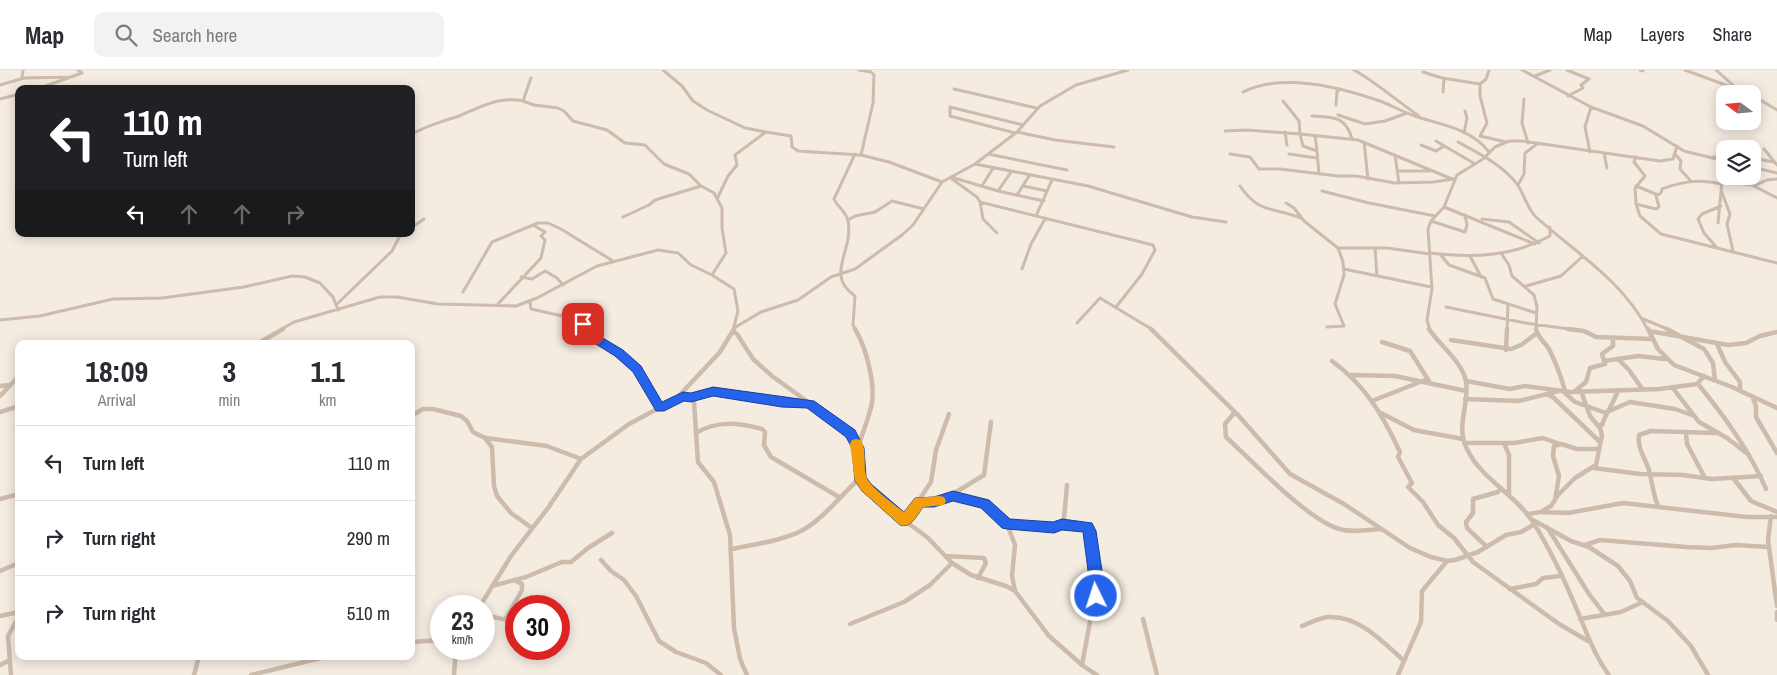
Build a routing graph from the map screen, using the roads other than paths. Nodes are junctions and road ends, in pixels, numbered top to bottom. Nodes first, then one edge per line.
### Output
1 (23, 70) edge
2 (78, 70) edge
3 (663, 70) edge
4 (860, 70) edge
5 (1128, 70) edge
6 (1354, 70) edge
7 (1489, 70) edge
8 (1522, 70) edge
9 (1550, 70) edge
10 (1568, 70) edge
11 (1685, 70) edge
12 (1716, 70) edge
13 (1423, 72) dead end
14 (1535, 76) junction
15 (72, 77) junction
16 (22, 78) junction
17 (531, 78) dead end
18 (1444, 78) junction
19 (1480, 84) junction
20 (0, 85) edge
21 (48, 85) edge
22 (1722, 85) edge
23 (1732, 85) edge
24 (954, 89) dead end
25 (1339, 90) junction
26 (1243, 92) dead end
27 (1443, 92) dead end
28 (15, 95) edge
29 (1568, 96) junction
30 (0, 99) edge
31 (1524, 100) dead end
32 (1761, 100) edge
33 (523, 101) junction
34 (1283, 101) dead end
35 (1336, 105) dead end
36 (1591, 107) junction
37 (1036, 108) junction
38 (1777, 110) edge
39 (1465, 111) dead end
40 (1407, 113) junction
41 (1338, 115) dead end
42 (1312, 116) dead end
43 (1421, 117) junction
44 (1023, 125) junction
45 (1225, 131) dead end
46 (415, 132) edge
47 (766, 132) junction
48 (1286, 132) junction
49 (1016, 133) junction
50 (1464, 133) junction
51 (1300, 134) junction
52 (1315, 136) junction
53 (1352, 139) junction
54 (1436, 141) dead end
55 (1364, 142) junction
56 (1458, 142) dead end
57 (1506, 142) junction
58 (1527, 142) junction
59 (1538, 143) junction
60 (1287, 145) dead end
61 (1420, 145) dead end
62 (1444, 146) junction
63 (1677, 146) junction
64 (1114, 147) dead end
65 (1529, 147) junction
66 (1764, 149) dead end
67 (1316, 151) junction
68 (1489, 152) junction
69 (1590, 152) junction
70 (1604, 153) junction
71 (855, 154) junction
72 (988, 154) junction
73 (1230, 154) dead end
74 (1289, 154) dead end
75 (861, 155) junction
76 (1394, 155) junction
77 (1676, 155) junction
78 (1716, 156) edge
79 (1485, 157) junction
80 (1636, 157) junction
81 (1706, 157) junction
82 (1317, 158) junction
83 (1716, 160) edge
84 (1761, 160) edge
85 (974, 164) junction
86 (1475, 164) junction
87 (1776, 164) edge
88 (993, 168) junction
89 (1607, 168) dead end
90 (1761, 169) edge
91 (1067, 170) dead end
92 (1397, 171) junction
93 (1433, 171) junction
94 (1011, 172) junction
95 (1777, 173) edge
96 (1319, 174) junction
97 (1029, 176) junction
98 (951, 178) junction
99 (1368, 179) junction
100 (1453, 179) junction
101 (1052, 180) junction
102 (1690, 180) junction
103 (1777, 180) edge
104 (942, 182) junction
105 (1716, 182) edge
106 (1399, 183) junction
107 (1722, 185) edge
108 (1743, 185) edge
109 (701, 186) junction
110 (982, 186) junction
111 (1022, 186) junction
112 (1240, 186) dead end
113 (1518, 186) junction
114 (1636, 186) junction
115 (1754, 186) junction
116 (1722, 190) junction
117 (998, 191) junction
118 (1322, 191) dead end
119 (1047, 192) junction
120 (1017, 195) junction
121 (1658, 195) junction
122 (718, 197) junction
123 (1777, 198) edge
124 (1044, 200) junction
125 (980, 202) junction
126 (1286, 203) dead end
127 (1636, 204) junction
128 (1720, 206) junction
129 (1444, 207) junction
130 (924, 209) junction
131 (1465, 215) junction
132 (1036, 216) junction
133 (1435, 216) junction
134 (623, 217) dead end
135 (1301, 218) junction
136 (424, 219) dead end
137 (1046, 219) junction
138 (848, 220) junction
139 (1480, 220) junction
140 (1431, 221) junction
141 (1226, 222) dead end
142 (1718, 223) dead end
143 (415, 225) edge
144 (533, 225) junction
145 (1550, 227) junction
146 (997, 233) dead end
147 (399, 237) edge
148 (1537, 243) junction
149 (1338, 248) junction
150 (1374, 248) junction
151 (1717, 248) junction
152 (1733, 252) junction
153 (1430, 254) junction
154 (1439, 254) junction
155 (1501, 254) junction
156 (1470, 256) junction
157 (1582, 256) junction
158 (614, 261) junction
159 (1777, 263) edge
160 (1022, 269) dead end
161 (1344, 269) junction
162 (712, 275) junction
163 (841, 275) junction
164 (1377, 276) junction
165 (521, 277) junction
166 (1482, 277) junction
167 (563, 285) junction
168 (1526, 286) junction
169 (1432, 287) junction
170 (463, 292) dead end
171 (528, 302) junction
172 (337, 304) junction
173 (498, 304) junction
174 (1508, 304) junction
175 (1116, 307) junction
176 (1446, 307) dead end
177 (338, 310) junction
178 (1536, 313) junction
179 (1642, 318) junction
180 (1507, 319) junction
181 (0, 320) edge
182 (1077, 323) dead end
183 (1536, 325) junction
184 (1327, 327) dead end
185 (733, 330) junction
186 (1649, 331) junction
187 (1777, 332) edge
188 (1537, 333) junction
189 (1613, 339) junction
190 (1652, 339) junction
191 (1685, 339) junction
192 (263, 340) edge
193 (1451, 340) dead end
194 (1382, 342) dead end
195 (1717, 344) junction
196 (1506, 350) junction
197 (1665, 358) junction
198 (1618, 359) junction
199 (1332, 360) dead end
200 (1604, 361) junction
201 (1351, 375) junction
202 (1704, 376) junction
203 (15, 380) edge
204 (1715, 380) junction
205 (1427, 381) junction
206 (1466, 381) junction
207 (11, 384) junction
208 (1698, 384) junction
209 (0, 386) edge
210 (1672, 387) junction
211 (1618, 390) junction
212 (1643, 390) junction
213 (1740, 390) junction
214 (1466, 391) junction
215 (1563, 391) junction
216 (1573, 392) junction
217 (1581, 392) junction
218 (1547, 394) junction
219 (0, 396) edge
220 (1752, 396) junction
221 (691, 397) junction
222 (676, 399) junction
223 (1465, 399) junction
224 (1372, 401) junction
225 (809, 404) junction
226 (1589, 406) junction
227 (15, 407) edge
228 (660, 408) junction
229 (1777, 408) edge
230 (0, 412) edge
231 (1235, 412) junction
232 (1607, 412) junction
233 (1381, 413) junction
234 (415, 414) edge
235 (949, 414) dead end
236 (1692, 415) junction
237 (990, 422) dead end
238 (1597, 425) junction
239 (1686, 432) junction
240 (696, 433) junction
241 (1716, 433) junction
242 (485, 438) junction
243 (1464, 441) junction
244 (1504, 442) junction
245 (1600, 442) junction
246 (1561, 444) junction
247 (858, 448) junction
248 (1599, 449) junction
249 (1777, 453) edge
250 (1749, 455) junction
251 (581, 458) junction
252 (1594, 468) junction
253 (1650, 474) junction
254 (1761, 476) junction
255 (860, 478) junction
256 (1704, 478) junction
257 (1734, 479) junction
258 (1066, 485) dead end
259 (1501, 488) junction
260 (1766, 489) dead end
261 (15, 495) edge
262 (1509, 495) junction
263 (953, 496) junction
264 (839, 497) junction
265 (0, 499) edge
266 (1555, 500) junction
267 (920, 502) junction
268 (1658, 506) junction
269 (1541, 512) junction
270 (1777, 512) edge
271 (1528, 514) junction
272 (1771, 516) junction
273 (1777, 517) edge
274 (905, 521) junction
275 (1534, 522) junction
276 (1007, 524) junction
277 (1062, 525) junction
278 (1545, 525) junction
279 (532, 528) junction
280 (1381, 529) junction
281 (612, 533) dead end
282 (1585, 545) junction
283 (1487, 547) junction
284 (1769, 547) junction
285 (732, 548) junction
286 (945, 556) junction
287 (1468, 556) junction
288 (601, 560) dead end
289 (1447, 561) junction
290 (952, 563) junction
291 (15, 565) edge
292 (0, 571) edge
293 (1560, 576) junction
294 (978, 578) junction
295 (515, 581) junction
296 (492, 586) junction
297 (1510, 589) junction
298 (1014, 591) junction
299 (487, 595) edge
300 (519, 595) edge
301 (1643, 602) junction
302 (1777, 606) edge
303 (1777, 612) edge
304 (15, 613) edge
305 (1605, 615) junction
306 (0, 616) edge
307 (1143, 619) dead end
308 (1580, 619) junction
309 (1777, 620) edge
310 (15, 622) edge
311 (850, 624) dead end
312 (1302, 626) dead end
313 (430, 641) edge
314 (1588, 641) junction
315 (415, 642) edge
316 (10, 660) junction
317 (198, 660) edge
318 (313, 660) edge
319 (455, 660) edge
320 (1403, 660) junction
321 (1082, 665) junction
322 (0, 666) edge
323 (11, 675) edge
324 (194, 675) edge
325 (251, 675) edge
326 (454, 675) edge
327 (720, 675) edge
328 (747, 675) edge
329 (1097, 675) edge
330 (1157, 675) edge
331 (1398, 675) edge
332 (1609, 675) edge
333 (1708, 675) edge

1 - 16 street
2 - 15 street
3 - 47 street
4 - 75 street
5 - 37 street
6 - 43 street
7 - 19 street
8 - 14 street
9 - 14 street
10 - 29 street
11 - 22 street
12 - 23 street
13 - 18 street
14 - 29 street
15 - 16 street
15 - 21 street
16 - 20 street
17 - 33 street
18 - 19 street
18 - 27 street
19 - 57 street
24 - 37 street
25 - 26 street
25 - 35 street
25 - 40 street
28 - 30 street
29 - 36 street
31 - 58 street
32 - 38 street
33 - 46 street
33 - 109 street
34 - 51 street
36 - 63 street
36 - 69 street
37 - 44 street
39 - 50 street
40 - 41 street
40 - 43 street
42 - 53 street
43 - 50 street
44 - 49 street
44 - 49 street
45 - 48 street
47 - 71 street
47 - 122 street
48 - 51 street
48 - 60 street
49 - 64 street
49 - 72 street
50 - 68 street
51 - 52 street
51 - 67 street
52 - 53 street
52 - 67 street
53 - 55 street
54 - 62 street
55 - 76 street
55 - 99 street
56 - 79 street
57 - 58 street
57 - 68 street
58 - 59 street
58 - 65 street
59 - 65 street
59 - 69 street
61 - 62 street
62 - 86 street
63 - 77 street
63 - 81 street
65 - 113 street
66 - 87 street
67 - 82 street
68 - 79 street
69 - 70 street
70 - 80 street
70 - 89 street
71 - 75 street
71 - 138 street
72 - 85 street
72 - 91 street
73 - 96 street
74 - 82 street
75 - 104 street
76 - 92 street
76 - 93 street
77 - 80 street
77 - 102 street
78 - 81 street
79 - 86 street
79 - 113 street
80 - 114 street
81 - 83 street
82 - 96 street
84 - 87 street
85 - 88 street
85 - 98 street
86 - 100 street
88 - 94 street
88 - 110 street
90 - 95 street
92 - 93 street
92 - 106 street
93 - 100 street
94 - 97 street
94 - 117 street
96 - 99 street
97 - 101 street
97 - 111 street
98 - 104 street
98 - 110 street
98 - 125 street
99 - 106 street
100 - 106 street
100 - 129 street
101 - 119 street
101 - 141 street
102 - 105 street
102 - 121 street
103 - 115 street
104 - 130 street
107 - 116 street
108 - 115 street
109 - 122 street
109 - 134 street
110 - 117 street
111 - 119 street
111 - 120 street
112 - 135 street
113 - 145 street
114 - 121 street
114 - 127 street
115 - 123 street
116 - 128 street
116 - 152 street
117 - 120 street
118 - 133 street
119 - 124 street
120 - 124 street
121 - 127 street
122 - 162 street
124 - 132 street
125 - 132 street
125 - 146 street
126 - 135 street
127 - 151 street
128 - 142 street
128 - 151 street
129 - 131 street
129 - 133 street
130 - 138 street
130 - 163 street
131 - 139 street
131 - 140 street
132 - 137 street
133 - 140 street
135 - 149 street
136 - 143 street
137 - 160 street
137 - 175 street
138 - 163 street
139 - 148 street
139 - 148 street
140 - 153 street
144 - 158 street
144 - 165 street
144 - 170 street
145 - 148 street
145 - 157 street
147 - 172 street
148 - 155 street
149 - 150 street
149 - 161 street
150 - 153 street
150 - 164 street
151 - 152 street
152 - 159 street
153 - 154 street
153 - 169 street
154 - 156 street
154 - 166 street
155 - 156 street
155 - 168 street
156 - 166 street
157 - 168 street
157 - 179 street
158 - 162 street
158 - 167 street
161 - 164 street
161 - 184 street
162 - 185 street
163 - 185 street
163 - 247 street
164 - 169 street
165 - 167 street
165 - 173 street
166 - 174 street
167 - 171 street
168 - 178 street
169 - 206 street
171 - 173 street
171 - 228 street
172 - 177 street
172 - 181 street
173 - 177 street
174 - 178 street
174 - 180 street
175 - 182 street
175 - 231 street
176 - 180 street
177 - 192 street
178 - 183 street
179 - 186 street
179 - 191 street
180 - 183 street
180 - 196 street
183 - 188 street
183 - 189 street
185 - 222 street
185 - 225 street
186 - 190 street
186 - 191 street
187 - 195 street
188 - 196 street
188 - 215 street
189 - 190 street
189 - 200 street
190 - 197 street
191 - 195 street
191 - 204 street
193 - 196 street
194 - 205 street
195 - 213 street
197 - 198 street
197 - 202 street
198 - 200 street
198 - 212 street
199 - 201 street
200 - 216 street
201 - 205 street
201 - 224 street
202 - 204 street
202 - 208 street
203 - 207 street
204 - 213 street
205 - 214 street
205 - 224 street
206 - 214 street
206 - 215 street
207 - 209 street
207 - 219 street
208 - 210 street
208 - 250 street
210 - 212 street
210 - 236 street
211 - 212 street
211 - 217 street
211 - 232 street
213 - 220 street
214 - 223 street
215 - 216 street
215 - 218 street
215 - 226 street
216 - 217 street
217 - 226 street
218 - 223 street
218 - 245 street
220 - 229 street
220 - 249 street
221 - 222 street
221 - 225 street
221 - 240 street
222 - 228 street
223 - 243 street
224 - 233 street
225 - 247 street
226 - 232 street
226 - 238 street
227 - 230 street
228 - 251 street
231 - 280 street
231 - 280 street
232 - 236 street
232 - 238 street
233 - 243 street
233 - 287 street
234 - 242 street
235 - 267 street
236 - 241 street
237 - 263 street
238 - 245 street
239 - 241 street
239 - 253 street
239 - 256 street
240 - 264 street
240 - 285 street
241 - 250 street
242 - 251 street
242 - 279 street
243 - 244 street
243 - 259 street
244 - 246 street
244 - 262 street
245 - 248 street
246 - 248 street
246 - 266 street
247 - 255 street
248 - 252 street
250 - 254 street
251 - 279 street
252 - 253 street
252 - 266 street
253 - 256 street
253 - 268 street
254 - 257 street
254 - 260 street
255 - 264 street
255 - 274 street
256 - 257 street
257 - 270 street
258 - 277 street
259 - 262 street
259 - 283 street
261 - 265 street
262 - 271 street
263 - 267 street
263 - 276 street
264 - 285 street
266 - 269 street
267 - 274 street
268 - 269 street
268 - 272 street
269 - 271 street
271 - 275 street
272 - 273 street
272 - 284 street
274 - 286 street
275 - 278 street
275 - 283 street
275 - 293 street
276 - 277 street
276 - 298 street
277 - 321 street
278 - 282 street
278 - 305 street
279 - 296 street
280 - 289 street
281 - 295 street
282 - 284 street
282 - 301 street
283 - 287 street
284 - 302 street
285 - 328 street
286 - 290 street
286 - 294 street
287 - 289 street
287 - 297 street
288 - 327 street
289 - 320 street
290 - 294 street
290 - 311 street
291 - 292 street
293 - 297 street
293 - 308 street
294 - 298 street
295 - 296 street
295 - 300 street
296 - 299 street
297 - 314 street
298 - 321 street
301 - 305 street
301 - 333 street
303 - 309 street
304 - 306 street
305 - 308 street
307 - 330 street
308 - 314 street
310 - 316 street
312 - 320 street
313 - 315 street
314 - 332 street
316 - 322 street
316 - 323 street
317 - 324 street
318 - 325 street
319 - 326 street
320 - 331 street
321 - 329 street

